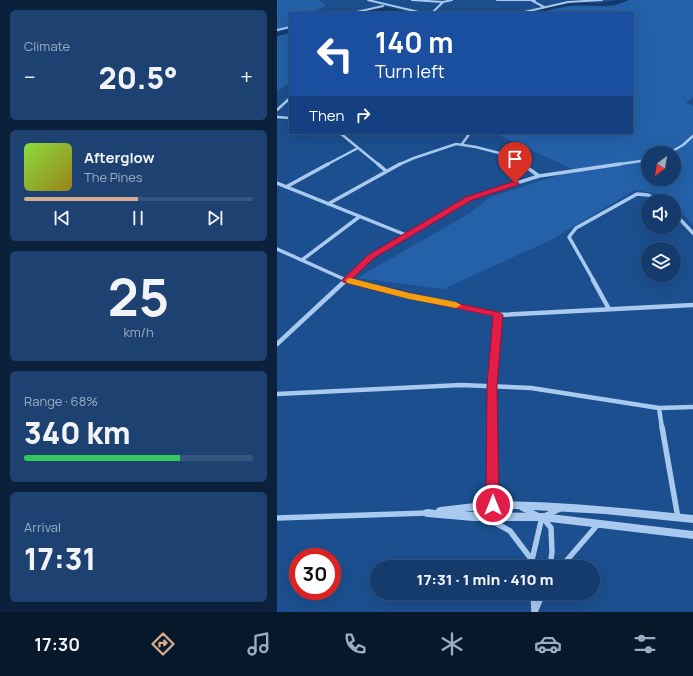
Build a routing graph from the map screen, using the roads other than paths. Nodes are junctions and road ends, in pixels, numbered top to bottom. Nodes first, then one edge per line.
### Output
1 (368, 0) edge
2 (412, 0) edge
3 (452, 0) edge
4 (497, 0) edge
5 (531, 0) edge
6 (535, 0) edge
7 (603, 0) edge
8 (443, 2) junction
9 (386, 6) junction
10 (544, 7) junction
11 (357, 12) edge
12 (419, 12) edge
13 (433, 12) edge
14 (524, 12) edge
15 (289, 27) edge
16 (277, 30) edge
17 (289, 99) edge
18 (277, 110) edge
19 (277, 117) edge
20 (289, 118) edge
21 (341, 134) edge
22 (469, 134) edge
23 (693, 136) edge
24 (462, 144) junction
25 (681, 147) edge
26 (358, 148) junction
27 (641, 161) edge
28 (386, 171) junction
29 (539, 176) junction
30 (277, 183) edge
31 (286, 187) junction
32 (641, 194) edge
33 (328, 204) junction
34 (359, 217) junction
35 (681, 220) edge
36 (693, 233) edge
37 (406, 235) junction
38 (277, 249) edge
39 (302, 260) junction
40 (346, 280) junction
41 (693, 305) edge
42 (609, 309) junction
43 (498, 315) junction
44 (277, 344) edge
45 (492, 386) junction
46 (277, 394) edge
47 (693, 407) edge
48 (659, 408) junction
49 (493, 505) junction
50 (515, 505) junction
51 (566, 507) junction
52 (427, 513) junction
53 (485, 517) junction
54 (542, 517) junction
55 (277, 518) edge
56 (677, 518) junction
57 (693, 519) edge
58 (599, 523) junction
59 (693, 535) edge
60 (532, 560) joint
61 (551, 560) edge
62 (567, 560) edge
63 (533, 600) edge
64 (540, 600) edge
65 (534, 612) edge

1 - 9 street
2 - 8 street
3 - 8 street
4 - 5 street
5 - 6 street
5 - 10 street
7 - 10 street
8 - 13 street
9 - 11 street
9 - 12 street
10 - 14 street
15 - 16 street
17 - 18 street
19 - 20 street
21 - 26 street
22 - 24 street
23 - 25 street
24 - 28 street
24 - 29 street
26 - 28 street
26 - 31 street
27 - 29 street
28 - 33 street
29 - 37 street
30 - 31 street
31 - 33 street
32 - 42 street
33 - 34 street
34 - 37 street
34 - 39 street
35 - 36 street
37 - 40 street
38 - 39 street
39 - 40 street
40 - 43 street
40 - 44 street
41 - 42 street
42 - 43 street
43 - 45 street
45 - 46 street
45 - 48 street
45 - 49 street
47 - 48 street
48 - 56 street
49 - 50 street
49 - 52 street
50 - 51 street
50 - 54 street
51 - 54 street
51 - 56 street
52 - 53 street
52 - 55 street
53 - 54 street
53 - 60 street
54 - 58 street
54 - 60 street
54 - 61 street
56 - 57 street
58 - 59 street
58 - 62 street
63 - 65 street
64 - 65 street

